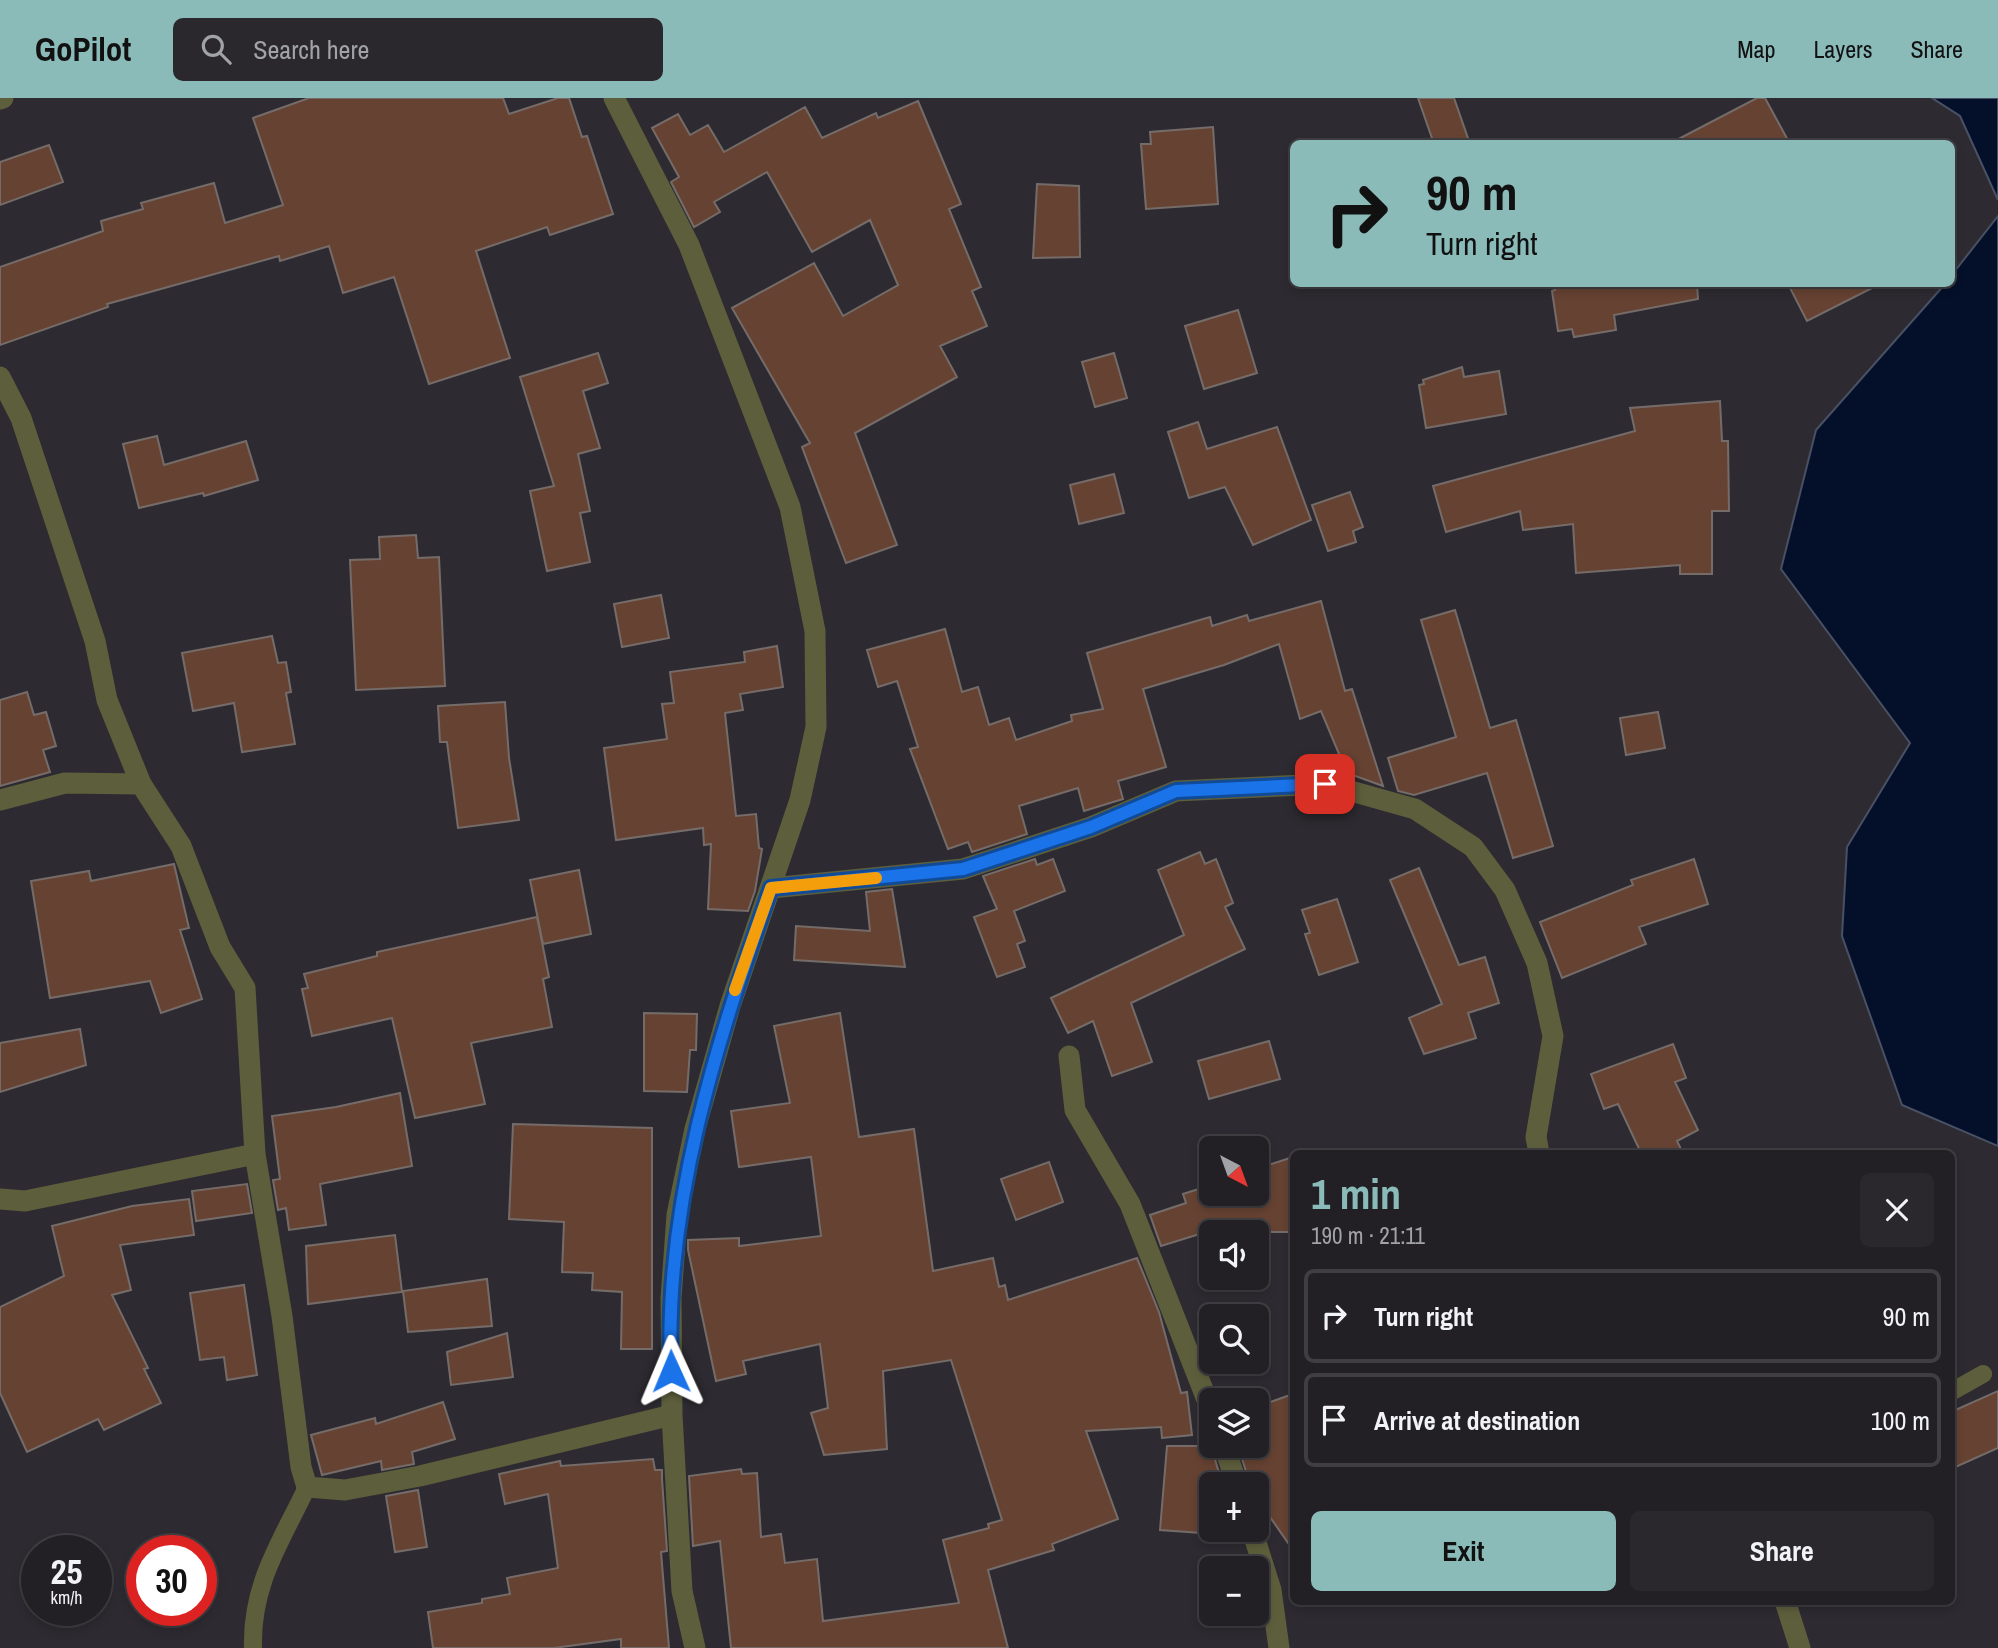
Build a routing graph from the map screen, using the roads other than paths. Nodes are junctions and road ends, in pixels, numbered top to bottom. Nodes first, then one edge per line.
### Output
1 (614, 98) edge
2 (0, 377) edge
3 (141, 784) junction
4 (0, 800) edge
5 (771, 888) junction
6 (1069, 1056) dead end
7 (1538, 1150) edge
8 (256, 1154) junction
9 (0, 1199) edge
10 (1983, 1374) dead end
11 (1202, 1388) edge
12 (1955, 1390) edge
13 (672, 1415) junction
14 (307, 1487) junction
15 (1256, 1542) edge
16 (1785, 1605) edge
17 (253, 1648) edge
18 (695, 1648) edge
19 (1279, 1648) edge
20 (1800, 1648) edge

1 - 5 street
2 - 3 street
3 - 4 street
3 - 8 street
5 - 7 street
5 - 13 street
6 - 11 street
8 - 9 street
8 - 14 street
10 - 12 lane
13 - 14 street
13 - 18 street
14 - 17 lane
15 - 19 street
16 - 20 street

